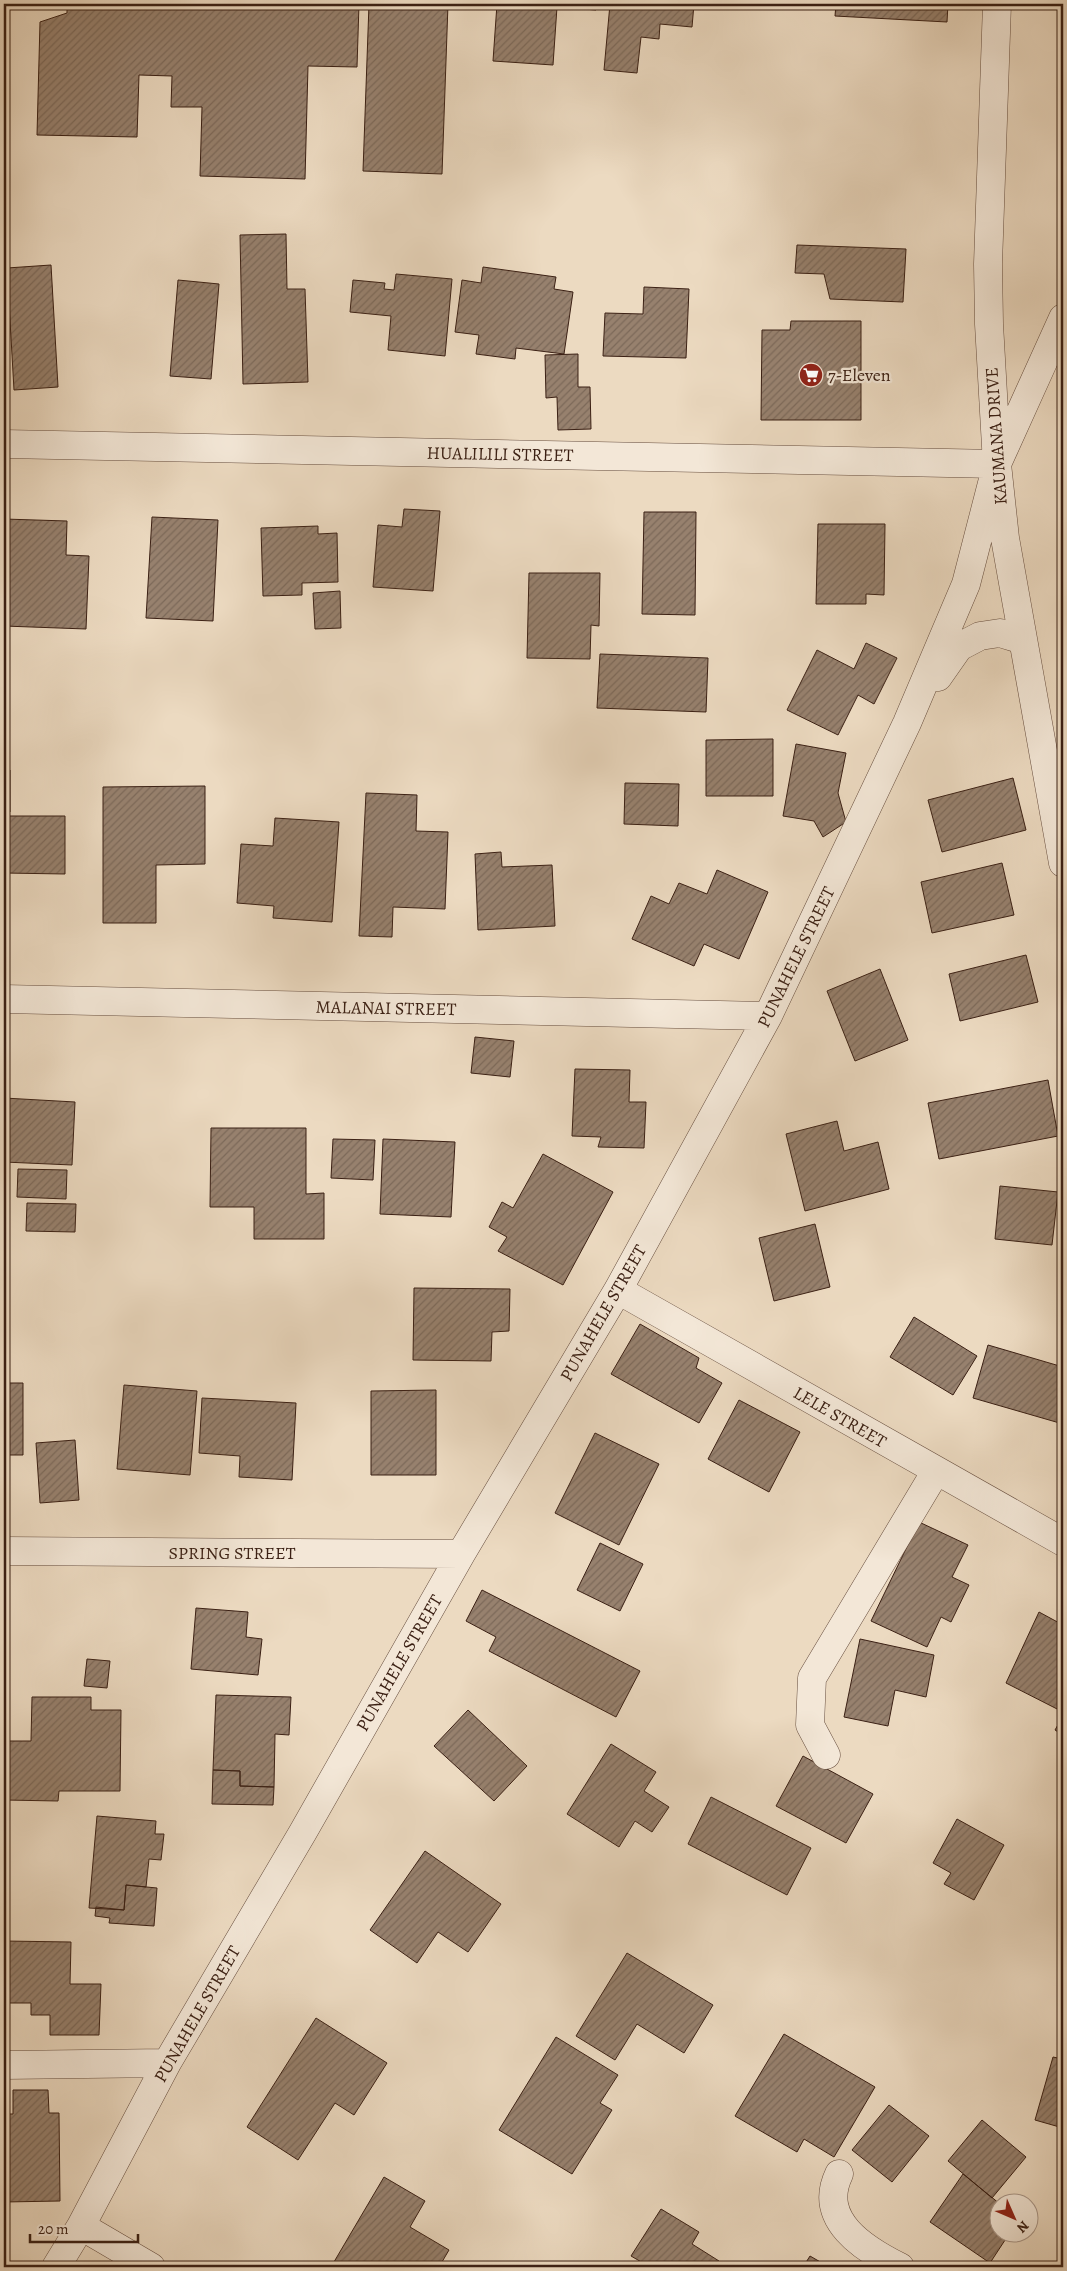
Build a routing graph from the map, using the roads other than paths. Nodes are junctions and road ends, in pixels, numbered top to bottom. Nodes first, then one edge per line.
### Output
1 (997, 4) edge
2 (1063, 318) edge
3 (1054, 362) edge
4 (4, 444) edge
5 (996, 464) junction
6 (1023, 640) junction
7 (906, 723) junction
8 (1063, 864) edge
9 (4, 999) edge
10 (768, 1016) junction
11 (618, 1290) junction
12 (936, 1471) junction
13 (1063, 1542) edge
14 (4, 1551) edge
15 (461, 1554) junction
16 (826, 1755) dead end
17 (167, 2063) junction
18 (4, 2065) edge
19 (839, 2174) dead end
20 (81, 2226) junction
21 (56, 2267) edge
22 (151, 2267) edge
23 (900, 2267) edge

1 - 5 street, KAUMANA DRIVE
2 - 3 street, PUNAHELE STREET
3 - 5 street, PUNAHELE STREET
4 - 5 street, HUALILILI STREET
5 - 6 street, KAUMANA DRIVE
5 - 7 street, PUNAHELE STREET
6 - 7 street
6 - 8 street, KAUMANA DRIVE
7 - 10 street, PUNAHELE STREET
9 - 10 street, MALANAI STREET
10 - 11 street, PUNAHELE STREET
11 - 12 street, LELE STREET
11 - 15 street, PUNAHELE STREET
12 - 13 street, LELE STREET
12 - 16 street
14 - 15 street, SPRING STREET
15 - 17 street, PUNAHELE STREET
17 - 18 street
17 - 20 street, PUNAHELE STREET
19 - 23 street
20 - 21 street, PUNAHELE STREET
20 - 22 street

